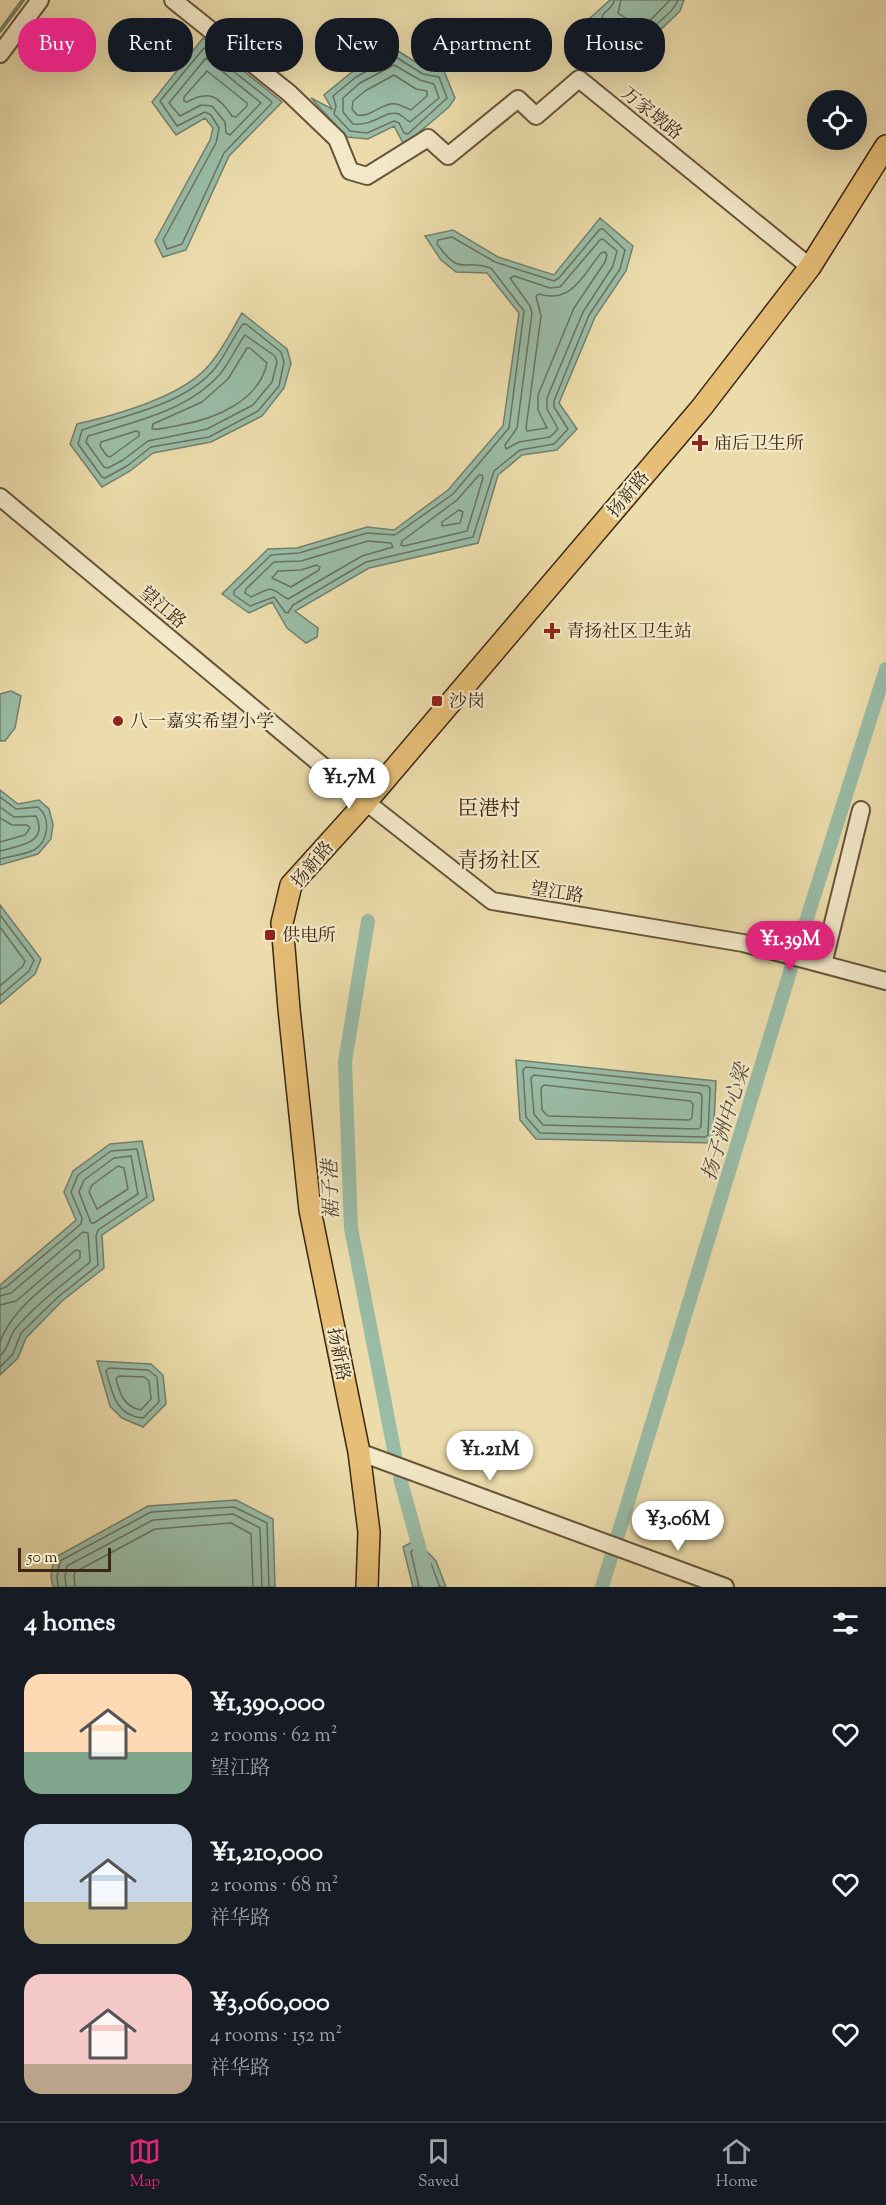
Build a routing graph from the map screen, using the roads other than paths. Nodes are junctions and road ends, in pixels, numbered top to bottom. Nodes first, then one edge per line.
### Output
1 (40, 0) edge
2 (173, 0) edge
3 (0, 54) edge
4 (886, 146) edge
5 (810, 267) junction
6 (0, 497) edge
7 (366, 802) junction
8 (861, 810) dead end
9 (817, 962) junction
10 (886, 981) edge
11 (359, 1452) junction
12 (367, 1587) edge
13 (724, 1587) edge

1 - 3 street
2 - 5 street, 万家墩路
4 - 5 main road, 扬新路
5 - 7 main road, 扬新路
6 - 7 street, 望江路
7 - 9 street, 望江路
7 - 11 main road, 扬新路
8 - 9 street
9 - 10 street, 望江路
11 - 12 main road, 扬新路
11 - 13 street

